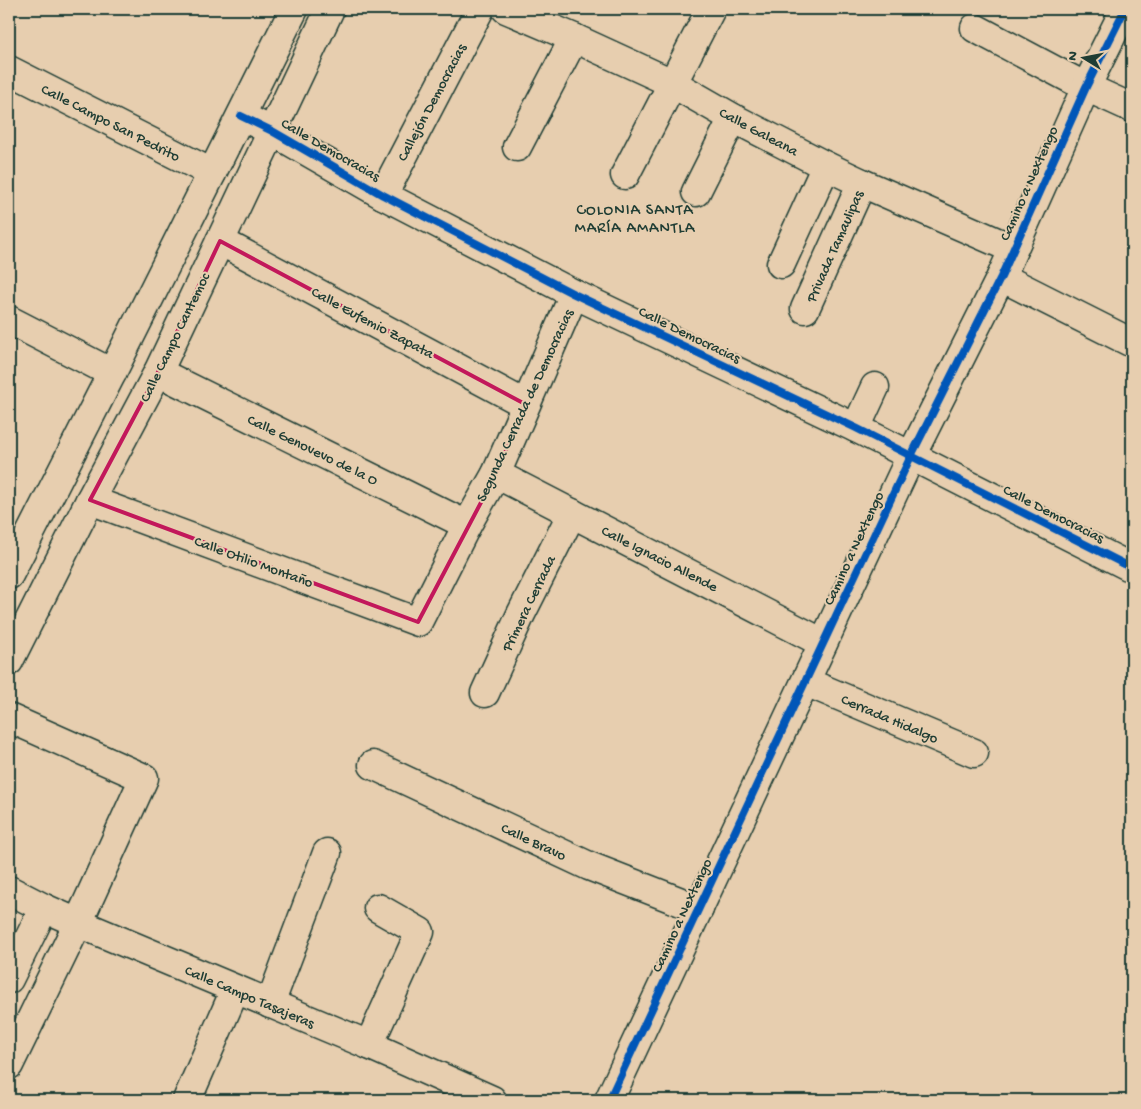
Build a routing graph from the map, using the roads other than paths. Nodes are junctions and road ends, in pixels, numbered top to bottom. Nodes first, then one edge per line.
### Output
1 (294, 9) edge
2 (330, 9) edge
3 (480, 9) edge
4 (506, 9) edge
5 (711, 9) edge
6 (1125, 9) edge
7 (975, 28) dead end
8 (574, 38) junction
9 (9, 70) edge
10 (672, 83) junction
11 (1086, 87) junction
12 (1132, 108) edge
13 (241, 116) junction
14 (733, 118) junction
15 (272, 131) junction
16 (517, 147) dead end
17 (826, 166) junction
18 (212, 174) junction
19 (624, 175) dead end
20 (862, 183) junction
21 (696, 192) dead end
22 (383, 195) junction
23 (220, 241) junction
24 (1013, 249) junction
25 (781, 264) dead end
26 (1001, 277) junction
27 (574, 294) junction
28 (805, 309) dead end
29 (9, 320) edge
30 (1132, 343) edge
31 (158, 372) junction
32 (112, 373) junction
33 (875, 387) dead end
34 (526, 404) junction
35 (856, 428) junction
36 (911, 456) junction
37 (496, 474) junction
38 (90, 500) junction
39 (572, 513) junction
40 (467, 525) junction
41 (1132, 568) edge
42 (9, 576) edge
43 (9, 582) edge
44 (40, 599) junction
45 (418, 622) joint
46 (15, 633) edge
47 (823, 643) junction
48 (9, 661) edge
49 (806, 682) junction
50 (485, 693) dead end
51 (9, 718) edge
52 (974, 753) dead end
53 (373, 765) dead end
54 (328, 853) dead end
55 (9, 890) edge
56 (44, 908) junction
57 (378, 908) dead end
58 (699, 909) junction
59 (78, 923) junction
60 (9, 978) edge
61 (235, 990) junction
62 (270, 1004) junction
63 (369, 1045) junction
64 (9, 1065) edge
65 (187, 1100) edge
66 (492, 1100) edge
67 (609, 1100) edge

1 - 13 street
2 - 15 street, Calle Campo Cantemoc
3 - 22 street, Callejón Democracias
4 - 8 street, Calle Galeana
5 - 10 street
6 - 11 street, Camino a Nextengo
7 - 11 street
8 - 10 street, Calle Galeana
8 - 16 street
9 - 18 street, Calle Campo San Pedrito
10 - 14 street, Calle Galeana
10 - 19 street
11 - 12 street
11 - 24 street, Camino a Nextengo
13 - 15 street, Calle Democracias
13 - 18 street
14 - 17 street, Calle Galeana
14 - 21 street
15 - 22 street, Calle Democracias
15 - 23 street, Calle Campo Cantemoc
17 - 20 street, Calle Galeana
17 - 25 street
18 - 32 street
20 - 24 street, Calle Galeana
20 - 28 street, Privada Tamaulipas
22 - 27 street, Calle Democracias
23 - 31 street, Calle Campo Cantemoc
23 - 34 street, Calle Eufemio Zapata
24 - 26 street, Camino a Nextengo
26 - 30 street
26 - 36 street, Camino a Nextengo
27 - 34 street, Segunda Cerrada de Democracias
27 - 35 street, Calle Democracias
29 - 32 street
31 - 38 street, Calle Campo Cantemoc
31 - 40 street, Calle Genovevo de la O
32 - 42 street
33 - 35 street
34 - 37 street, Segunda Cerrada de Democracias
35 - 36 street, Calle Democracias
36 - 41 street, Calle Democracias
36 - 47 street, Camino a Nextengo
37 - 39 street, Calle Ignacio Allende
37 - 40 street, Segunda Cerrada de Democracias
38 - 44 street, Calle Campo Cantemoc
38 - 45 street, Calle Otilio Montaño
39 - 47 street, Calle Ignacio Allende
39 - 50 street, Primera Cerrada
40 - 45 street, Segunda Cerrada de Democracias
43 - 44 street
44 - 46 street, Calle Campo Cantemoc
46 - 48 street, Calle Campo Cantemoc
47 - 49 street, Camino a Nextengo
49 - 52 street, Cerrada Hidalgo
49 - 58 street, Camino a Nextengo
51 - 59 street
53 - 58 street, Calle Bravo
54 - 62 street
55 - 56 street, Calle Campo Tasajeras
56 - 59 street, Calle Campo Tasajeras
56 - 60 street
57 - 63 street
58 - 67 street, Camino a Nextengo
59 - 61 street, Calle Campo Tasajeras
59 - 64 street
61 - 62 street, Calle Campo Tasajeras
61 - 65 street
62 - 63 street, Calle Campo Tasajeras
63 - 66 street, Calle Campo Tasajeras

